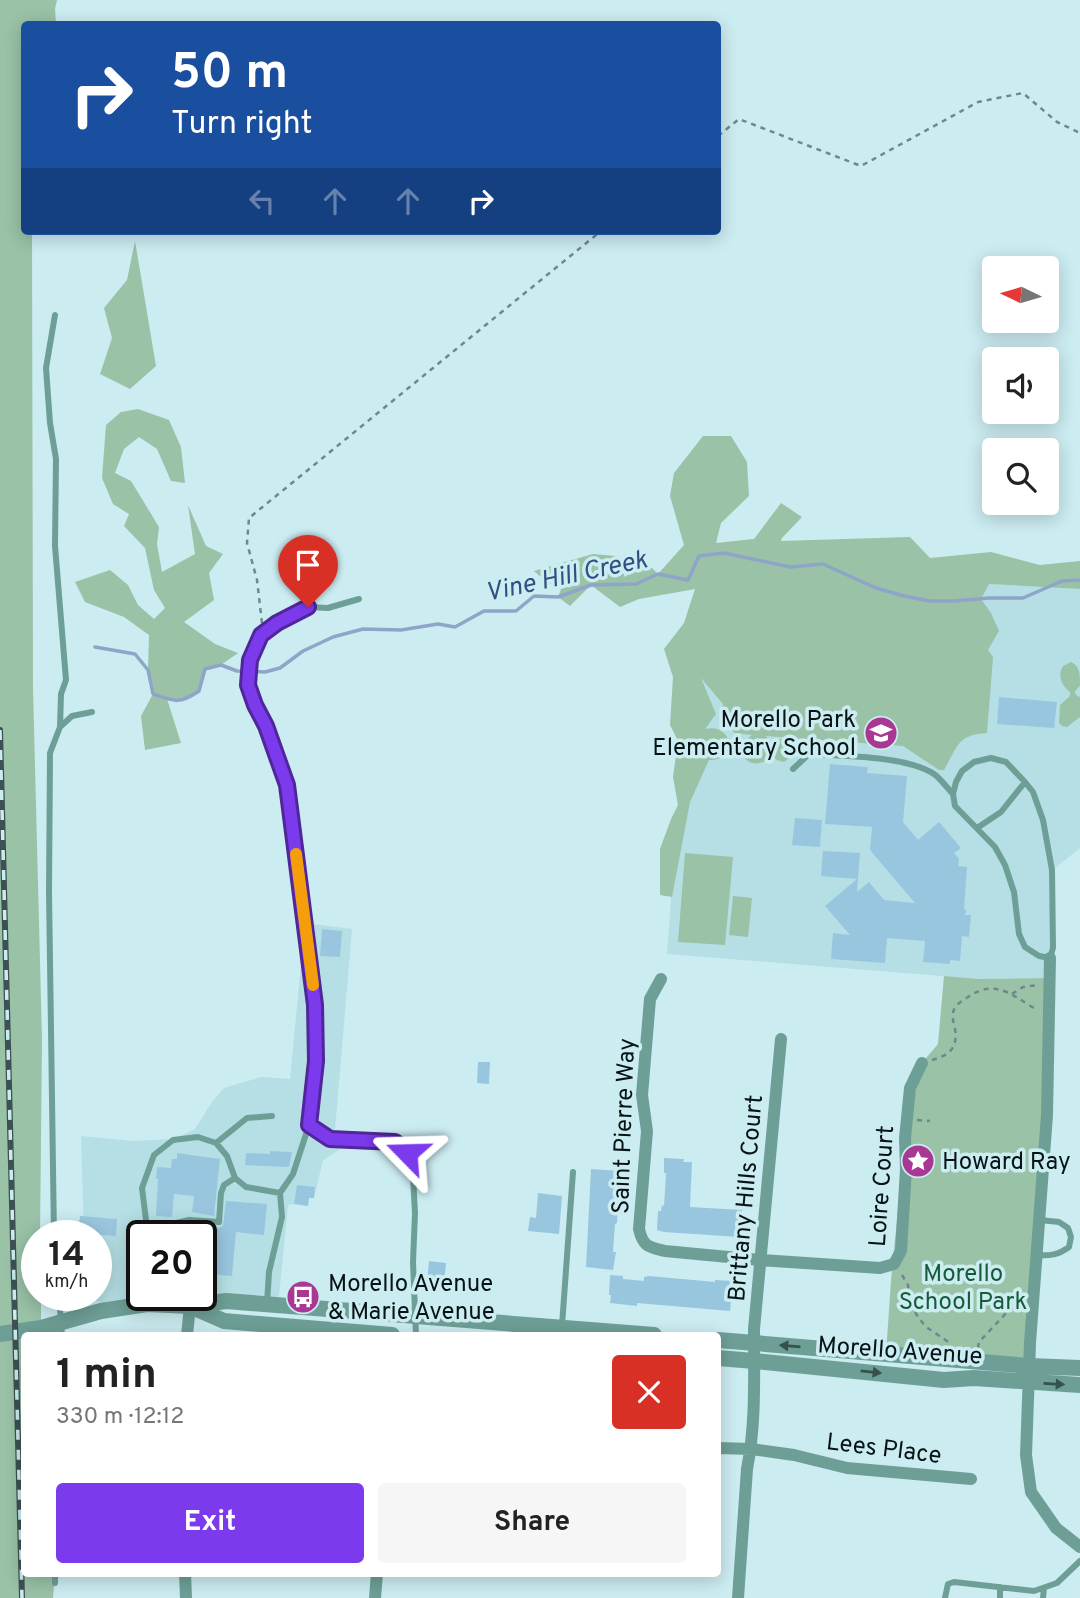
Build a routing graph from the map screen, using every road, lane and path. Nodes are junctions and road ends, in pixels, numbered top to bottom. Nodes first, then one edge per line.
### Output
1 (1080, 132) edge
2 (721, 134) edge
3 (596, 235) edge
4 (55, 315) dead end
5 (359, 599) dead end
6 (263, 633) junction
7 (92, 712) dead end
8 (60, 727) junction
9 (793, 769) dead end
10 (1025, 782) junction
11 (953, 794) junction
12 (977, 828) junction
13 (1050, 958) junction
14 (661, 979) dead end
15 (1049, 986) junction
16 (1012, 994) junction
17 (1049, 1009) junction
18 (781, 1039) dead end
19 (922, 1063) joint
20 (272, 1116) dead end
21 (309, 1125) junction
22 (216, 1143) junction
23 (573, 1172) dead end
24 (235, 1178) junction
25 (280, 1193) junction
26 (54, 1220) edge
27 (148, 1220) edge
28 (1038, 1220) junction
29 (217, 1222) edge
30 (1036, 1255) junction
31 (760, 1259) junction
32 (894, 1264) junction
33 (217, 1302) edge
34 (267, 1305) junction
35 (126, 1306) edge
36 (1032, 1309) junction
37 (60, 1311) edge
38 (190, 1311) edge
39 (200, 1311) edge
40 (416, 1316) junction
41 (62, 1329) edge
42 (187, 1332) edge
43 (355, 1332) edge
44 (416, 1332) edge
45 (562, 1332) edge
46 (0, 1334) edge
47 (721, 1340) edge
48 (754, 1343) junction
49 (721, 1359) edge
50 (946, 1359) junction
51 (754, 1361) junction
52 (976, 1361) junction
53 (1029, 1366) junction
54 (1080, 1368) edge
55 (1029, 1382) junction
56 (1080, 1385) edge
57 (721, 1448) edge
58 (751, 1449) junction
59 (971, 1479) dead end
60 (1080, 1547) edge
61 (1080, 1561) edge
62 (55, 1577) edge
63 (185, 1577) edge
64 (377, 1577) edge
65 (55, 1583) dead end
66 (1000, 1587) junction
67 (1044, 1588) junction
68 (186, 1598) edge
69 (375, 1598) edge
70 (738, 1598) edge
71 (946, 1598) edge
72 (1000, 1598) edge
73 (1043, 1598) edge

1 - 2 path
3 - 6 path
4 - 8 lane
5 - 6 lane
6 - 21 lane
7 - 8 lane
8 - 26 lane
9 - 11 lane
10 - 11 lane
10 - 12 lane
10 - 13 lane
11 - 12 lane
12 - 13 lane
13 - 15 street
14 - 31 street, Saint Pierre Way
15 - 16 path
15 - 17 street
16 - 17 path
16 - 19 path
17 - 28 street
18 - 31 street, Brittany Hills Court
19 - 32 street, Loire Court
20 - 22 lane
21 - 25 lane
21 - 40 lane
22 - 24 lane
22 - 27 lane
23 - 45 lane
24 - 25 lane
24 - 29 lane
25 - 34 lane
28 - 30 street
28 - 30 lane
30 - 36 street
31 - 32 street, Loire Court
31 - 48 street, Brittany Hills Court
32 - 50 path
33 - 34 street
34 - 40 street
35 - 41 street
36 - 52 path
36 - 53 street
37 - 41 lane
38 - 42 street
39 - 43 street
40 - 44 lane
40 - 45 street
41 - 46 street
47 - 48 street, Morello Avenue
50 -> 48 street, Morello Avenue
48 - 51 street, Brittany Hills Court
49 - 51 street, Morello Avenue
50 - 52 street, Morello Avenue
51 -> 55 street, Morello Avenue
51 - 58 street, Brittany Hills Court
52 - 53 street, Morello Avenue
53 - 54 street, Morello Avenue
53 - 55 street
55 -> 56 street, Morello Avenue
55 - 60 street
57 - 58 street, Lees Place
58 - 59 street, Lees Place
58 - 70 street, Brittany Hills Court
61 - 67 lane
62 - 65 lane
63 - 68 street
64 - 69 street
66 - 67 lane
66 - 71 lane
66 - 72 lane
67 - 73 lane

